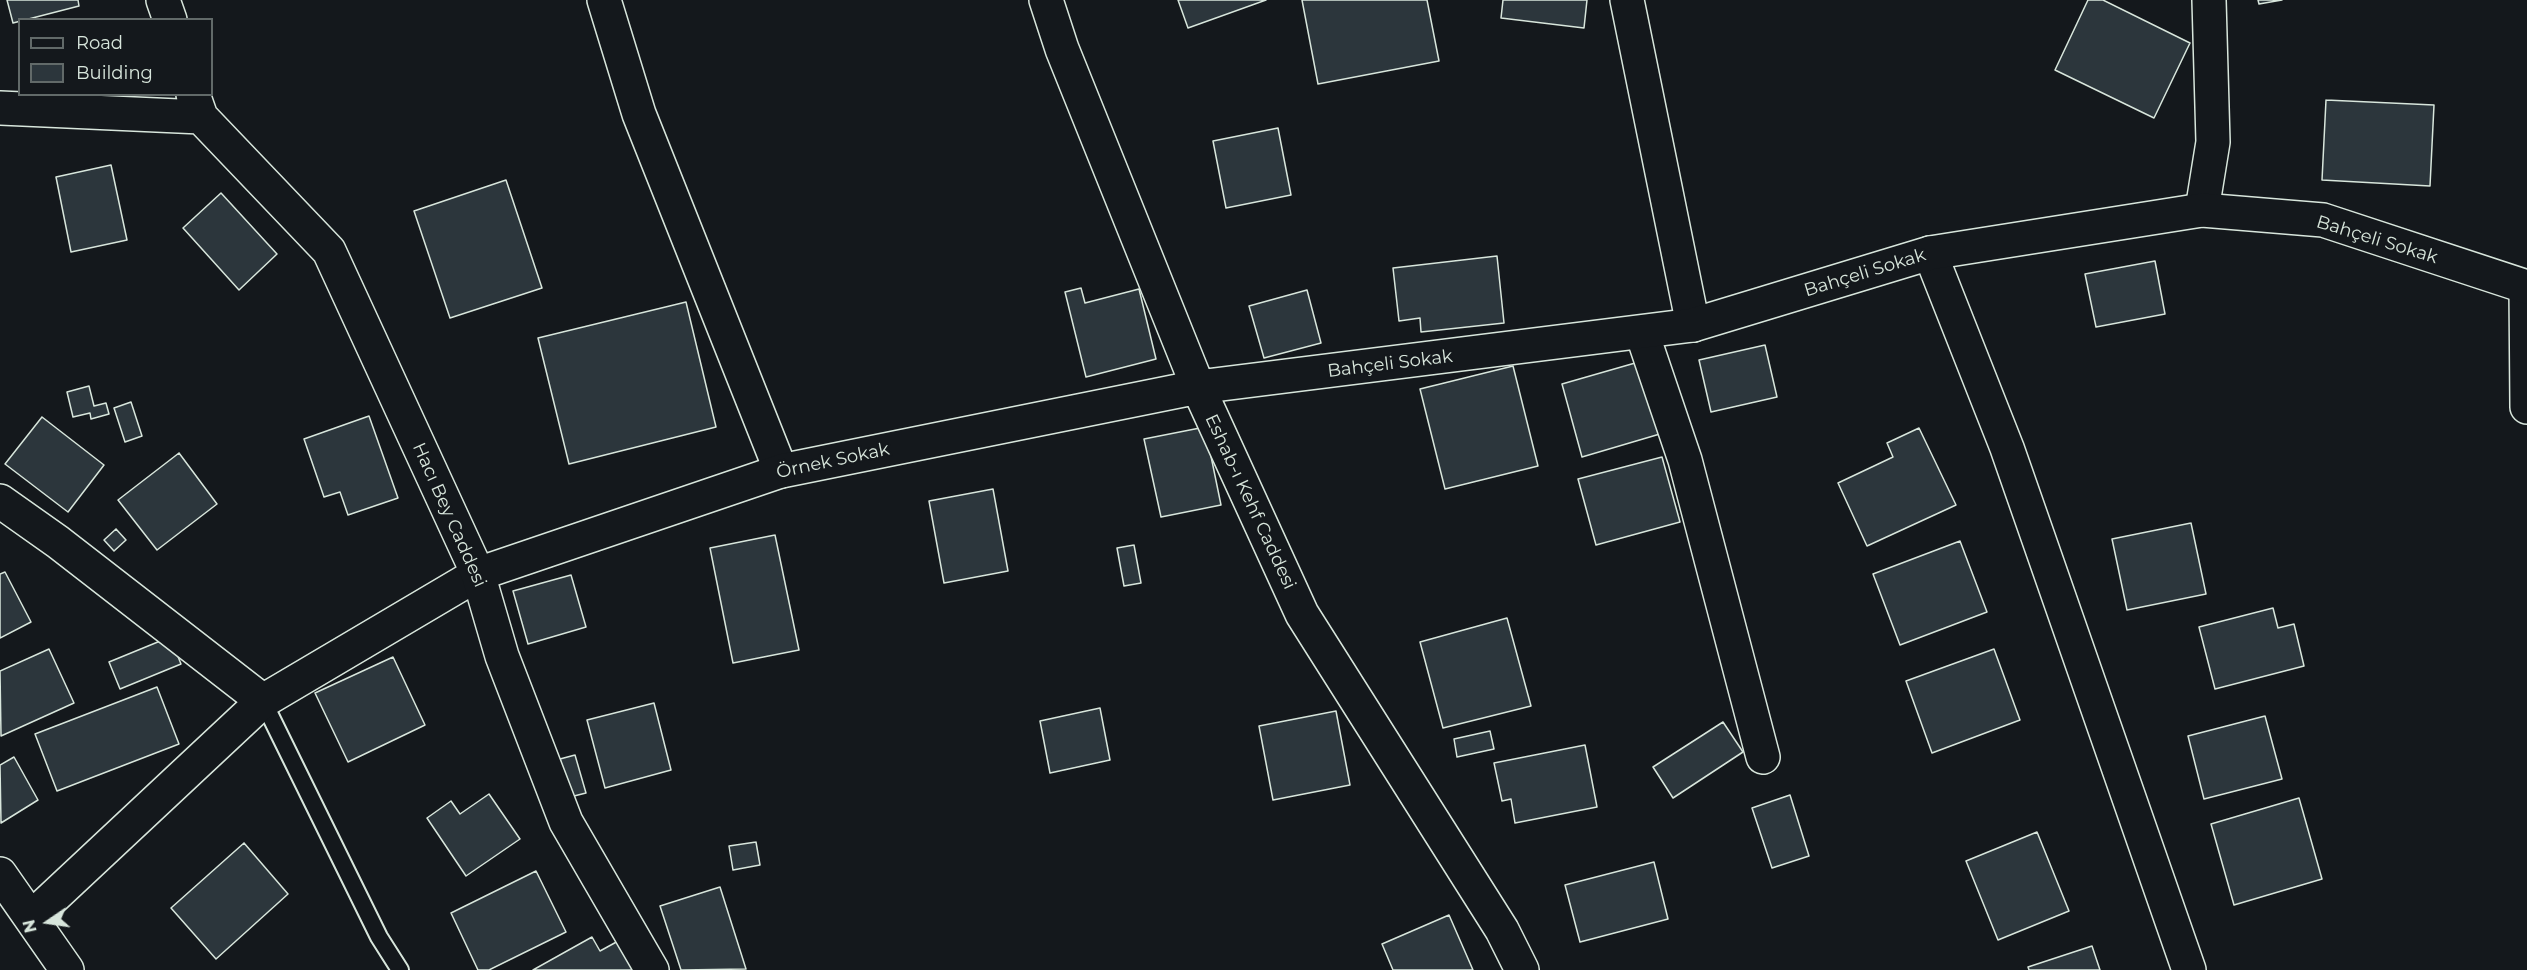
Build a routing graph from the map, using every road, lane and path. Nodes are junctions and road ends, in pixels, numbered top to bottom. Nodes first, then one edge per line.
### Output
1 (164, 0) edge
2 (604, 0) edge
3 (1046, 0) edge
4 (1627, 0) edge
5 (2209, 0) edge
6 (169, 18) edge
7 (197, 106) edge
8 (0, 108) edge
9 (2202, 210) junction
10 (1930, 253) junction
11 (2526, 287) edge
12 (1693, 325) junction
13 (1642, 333) junction
14 (1198, 387) junction
15 (2527, 407) edge
16 (781, 471) junction
17 (0, 501) edge
18 (478, 574) junction
19 (264, 701) junction
20 (1763, 757) dead end
21 (0, 874) edge
22 (31, 918) junction
23 (67, 970) edge
24 (400, 970) edge
25 (651, 970) edge
26 (1522, 970) edge
27 (2188, 970) edge

1 - 6 street
2 - 16 street
3 - 14 street, Eshab-ı Kehf Caddesi
4 - 12 street
5 - 9 street
7 - 8 street
7 - 18 street, Hacı Bey Caddesi
9 - 10 street, Bahçeli Sokak
9 - 11 street, Bahçeli Sokak
10 - 12 street, Bahçeli Sokak
10 - 27 street
11 - 15 street
12 - 13 street, Bahçeli Sokak
13 - 14 street, Bahçeli Sokak
13 - 20 street
14 - 16 street, Örnek Sokak
14 - 26 street, Eshab-ı Kehf Caddesi
16 - 18 street, Örnek Sokak
17 - 19 street
18 - 19 street, Örnek Sokak
18 - 25 street, Hacı Bey Caddesi
19 - 22 street, Örnek Sokak
19 - 24 lane
21 - 22 street
22 - 23 street

